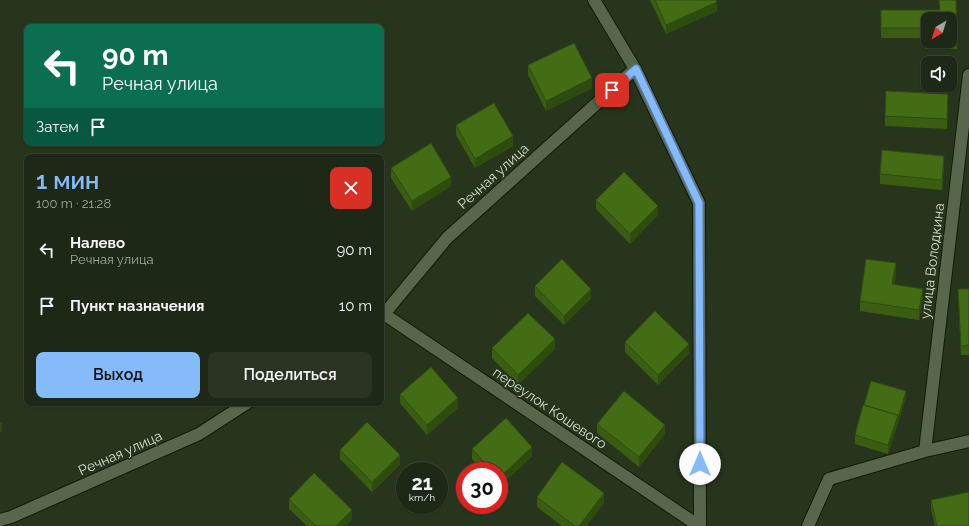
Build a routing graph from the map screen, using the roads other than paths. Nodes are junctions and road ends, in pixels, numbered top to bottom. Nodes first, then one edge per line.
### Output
1 (594, 0) edge
2 (636, 69) junction
3 (969, 75) edge
4 (384, 313) edge
5 (384, 316) edge
6 (241, 406) edge
7 (969, 441) edge
8 (925, 451) junction
9 (0, 520) edge
10 (699, 526) edge
11 (808, 526) edge

1 - 2 street
2 - 4 street, Речная улица
2 - 10 street
3 - 8 street, улица Володкина
5 - 10 street, переулок Кошевого
6 - 9 street, Речная улица
7 - 8 street
8 - 11 street

